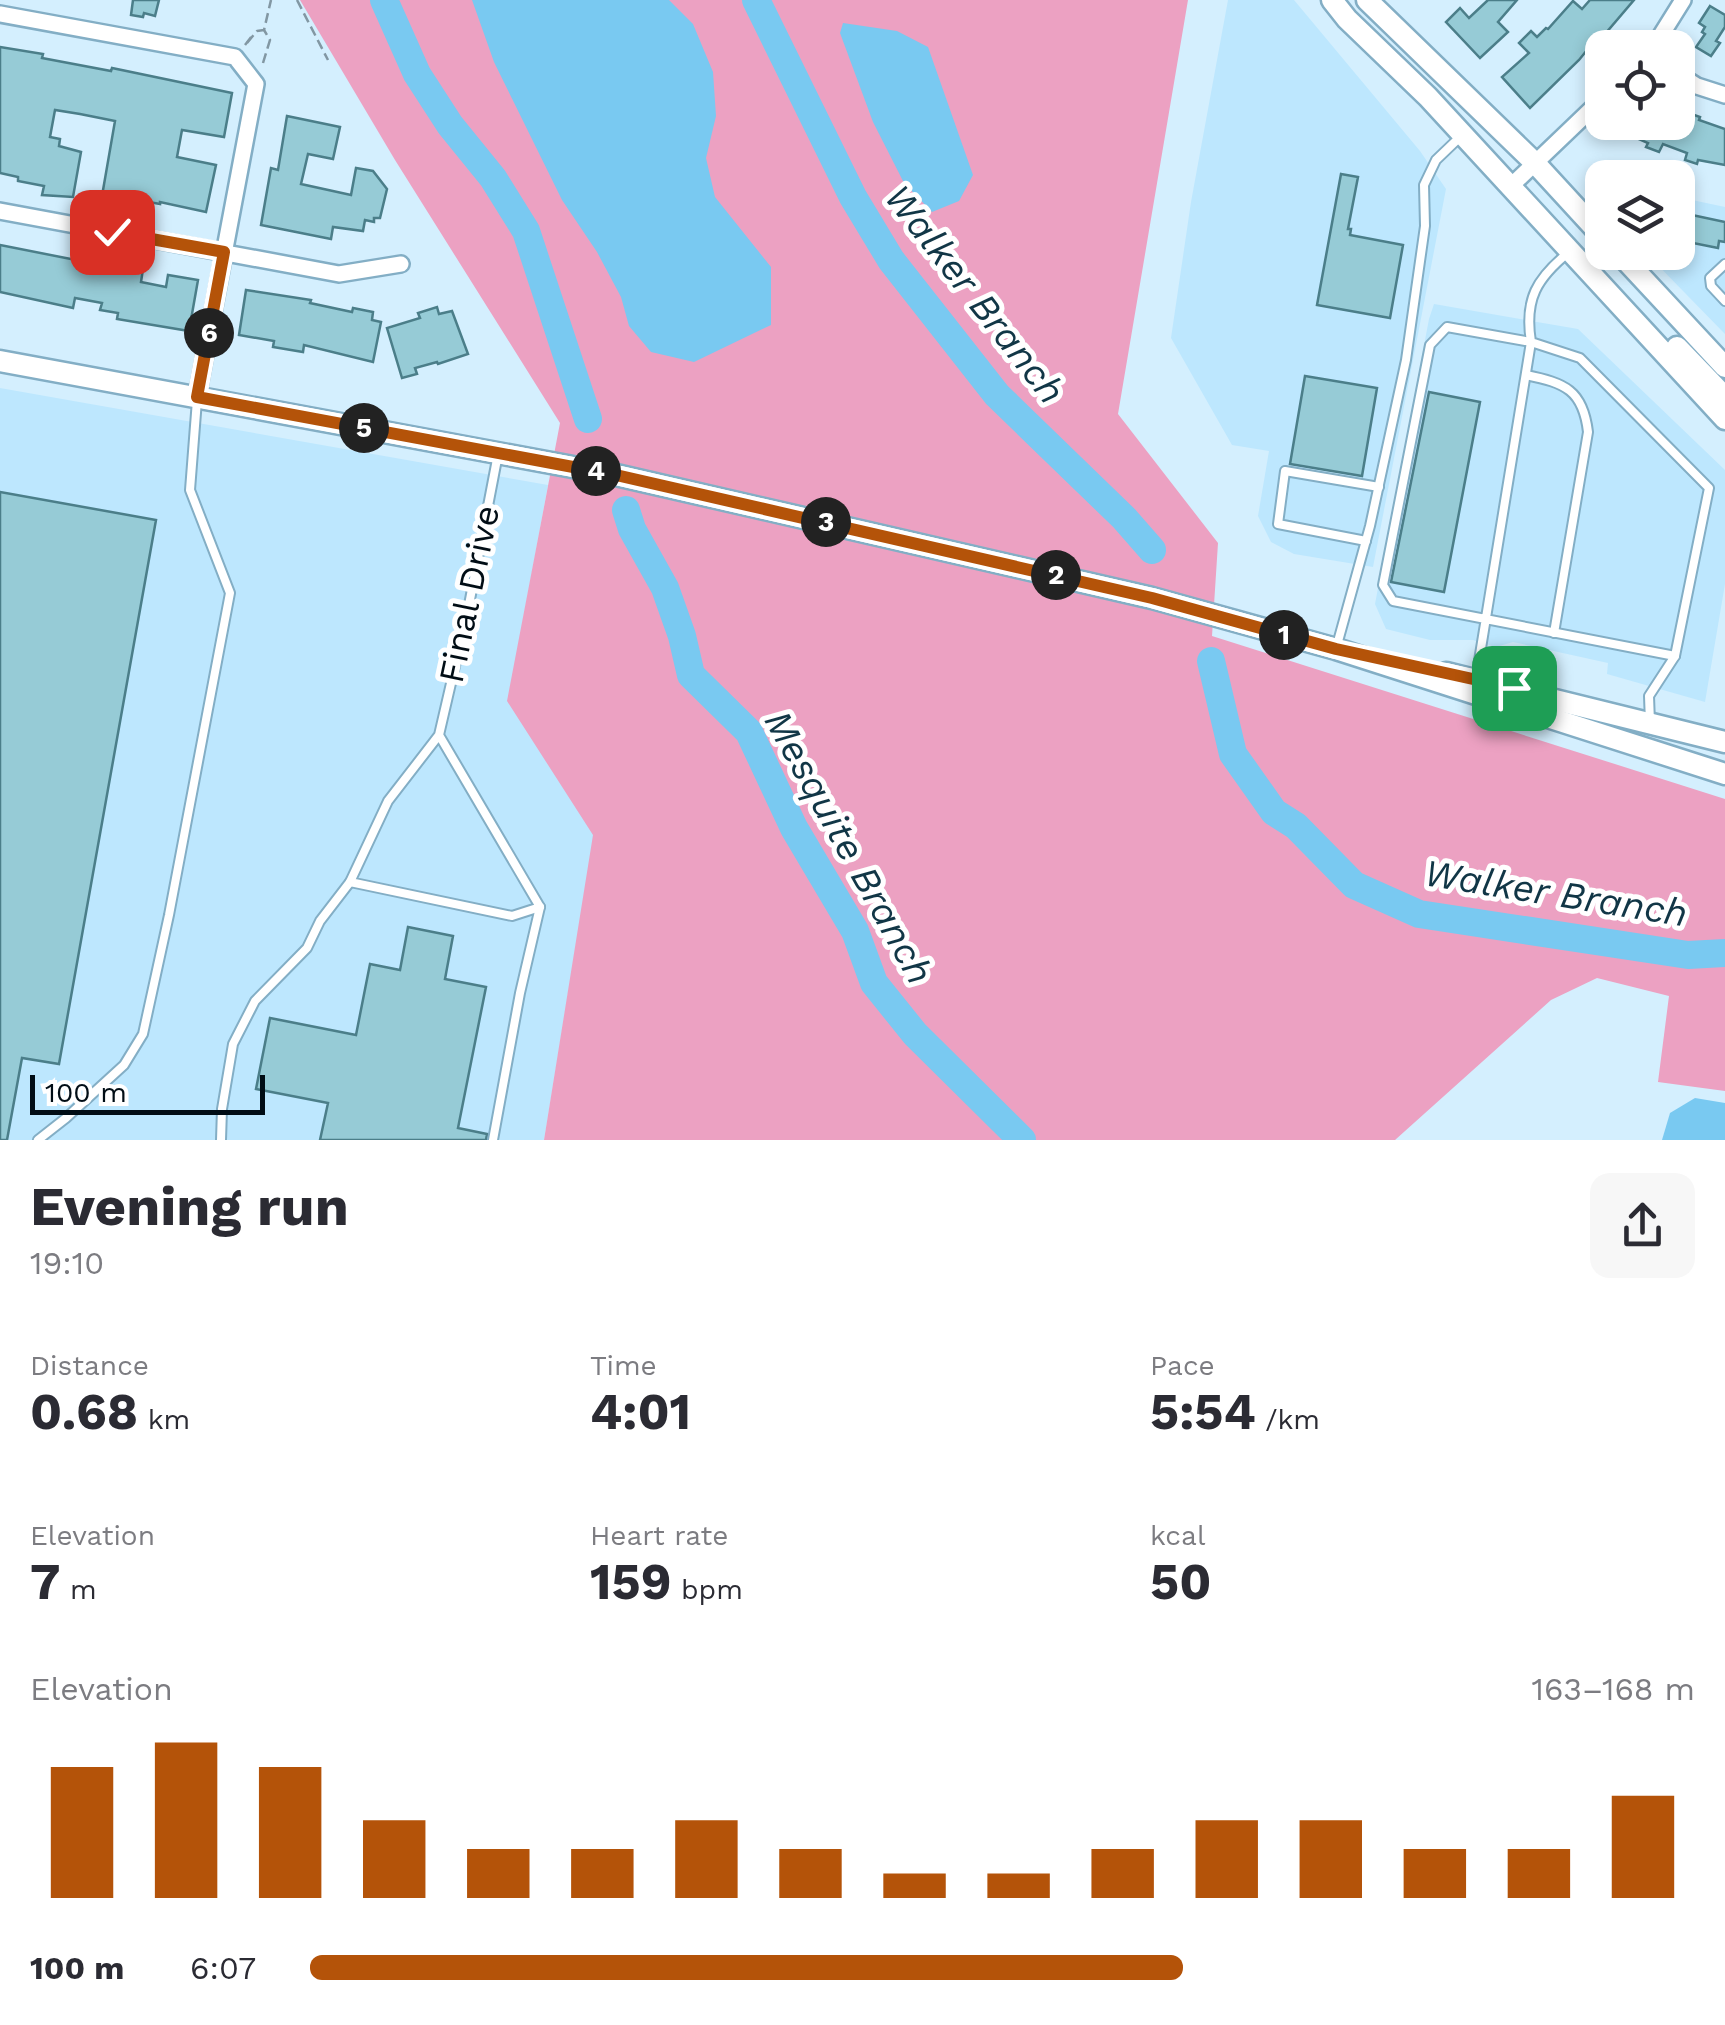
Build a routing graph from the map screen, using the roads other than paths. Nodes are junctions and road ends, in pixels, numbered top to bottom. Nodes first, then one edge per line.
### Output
1 (1332, 0) edge
2 (1367, 0) edge
3 (1683, 0) edge
4 (0, 14) edge
5 (1665, 30) edge
6 (1695, 85) edge
7 (1725, 95) edge
8 (1585, 115) edge
9 (1463, 134) junction
10 (1534, 162) junction
11 (1511, 186) junction
12 (0, 211) edge
13 (1585, 218) edge
14 (224, 252) junction
15 (1569, 252) junction
16 (402, 264) dead end
17 (1725, 264) edge
18 (1635, 270) edge
19 (1725, 301) edge
20 (1640, 328) junction
21 (1531, 342) junction
22 (0, 361) edge
23 (1725, 367) edge
24 (1526, 375) junction
25 (197, 397) junction
26 (1725, 397) edge
27 (1725, 419) edge
28 (499, 452) junction
29 (1379, 487) junction
30 (1366, 541) junction
31 (1486, 619) junction
32 (1554, 633) junction
33 (1336, 649) junction
34 (1675, 656) junction
35 (1476, 679) junction
36 (1650, 723) junction
37 (439, 735) junction
38 (1725, 742) edge
39 (1725, 774) edge
40 (350, 882) junction
41 (540, 908) junction
42 (38, 1140) edge
43 (221, 1140) edge
44 (494, 1140) edge

1 - 9 main road
2 - 10 main road
3 - 5 street
4 - 14 street
6 - 7 street
8 - 10 street
9 - 11 main road
9 - 29 lane
10 - 11 street
10 - 13 main road
11 - 15 main road
12 - 14 street
14 - 16 street
14 - 25 street
15 - 20 main road
15 - 21 lane
17 - 19 lane
18 - 23 main road
20 - 26 main road
20 - 27 main road
21 - 24 lane
21 - 31 lane
21 - 34 lane
22 - 25 main road
24 - 31 lane
24 - 32 lane
25 - 28 main road
25 - 42 lane
28 - 33 main road
28 - 37 lane, Final Drive
29 - 30 lane
29 - 30 lane
30 - 33 lane
31 - 32 lane
31 - 35 lane
32 - 34 lane
33 - 35 main road
33 - 39 main road
34 - 36 lane
35 - 36 main road
36 - 38 main road
37 - 40 lane
37 - 41 lane
40 - 41 lane
40 - 43 lane
41 - 44 lane

